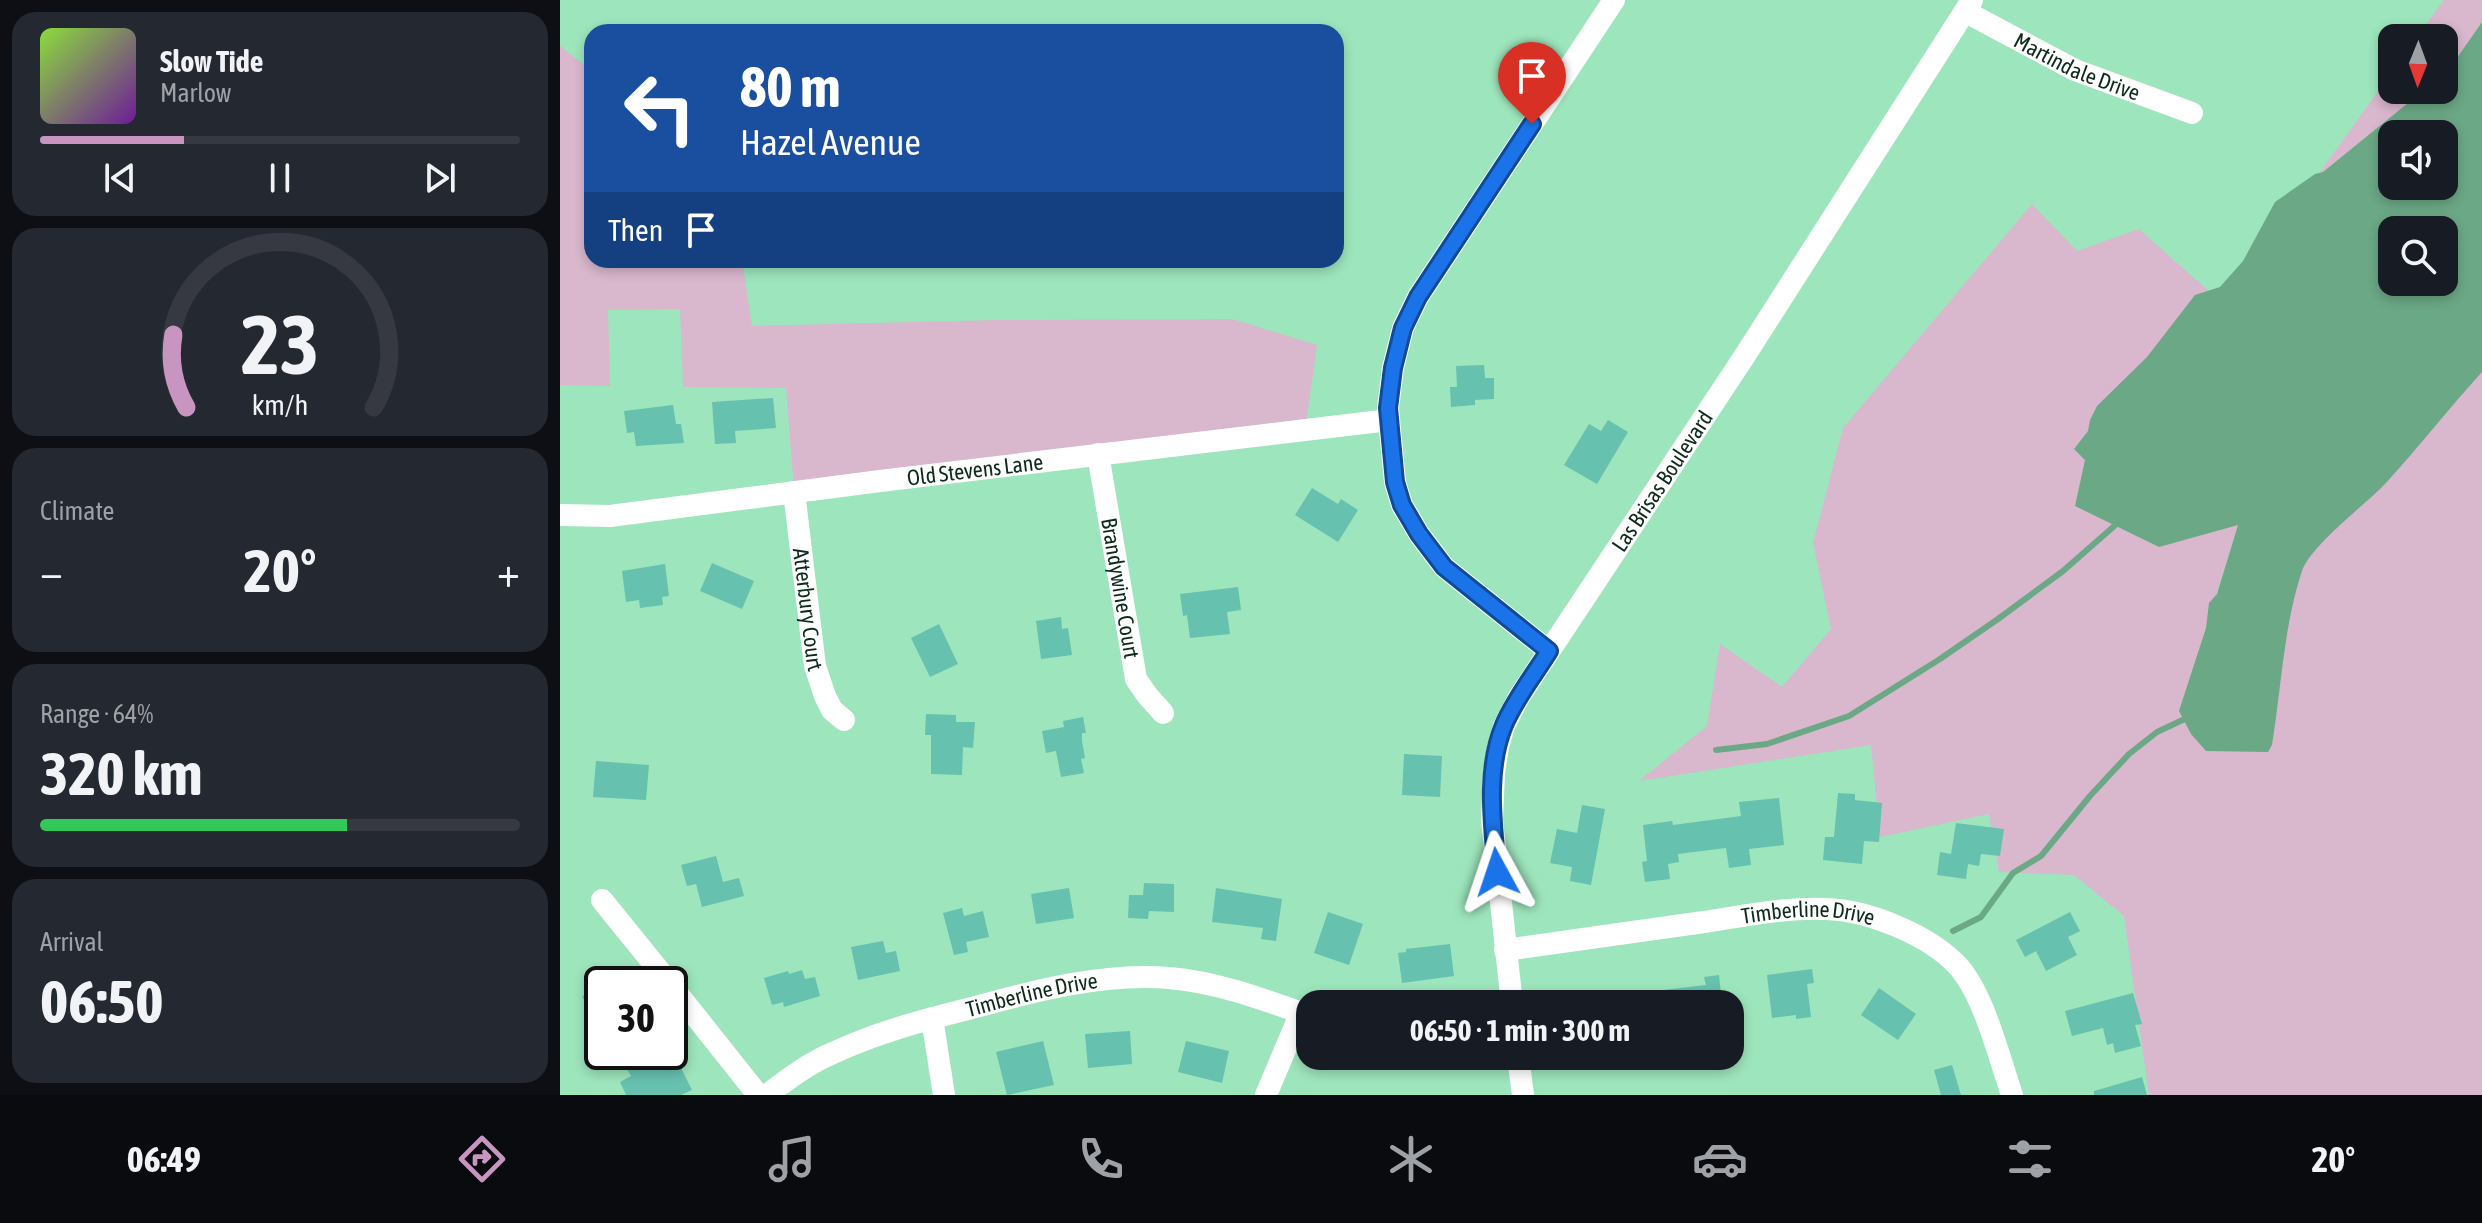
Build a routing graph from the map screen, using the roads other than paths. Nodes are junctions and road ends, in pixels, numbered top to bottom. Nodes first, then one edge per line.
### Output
1 (1613, 0) edge
2 (1969, 6) edge
3 (2192, 113) dead end
4 (1389, 420) junction
5 (1098, 454) junction
6 (794, 492) junction
7 (560, 515) edge
8 (1549, 651) junction
9 (1163, 713) dead end
10 (844, 720) dead end
11 (602, 900) dead end
12 (1505, 950) junction
13 (655, 966) edge
14 (1510, 990) edge
15 (688, 1007) edge
16 (1296, 1011) edge
17 (932, 1018) junction
18 (1296, 1033) edge
19 (1520, 1070) edge
20 (758, 1095) edge
21 (767, 1095) edge
22 (944, 1095) edge
23 (1266, 1095) edge
24 (1523, 1095) edge
25 (2012, 1095) edge

1 - 4 street
2 - 3 street, Martindale Drive
2 - 8 street, Las Brisas Boulevard
4 - 5 street, Old Stevens Lane
4 - 8 street
5 - 6 street, Old Stevens Lane
5 - 9 street, Brandywine Court
6 - 7 street, Old Stevens Lane
6 - 10 street, Atterbury Court
8 - 12 street, Las Brisas Boulevard
11 - 13 street
12 - 14 street, Las Brisas Boulevard
12 - 25 street, Timberline Drive
15 - 20 street
16 - 17 street, Timberline Drive
17 - 21 street, Timberline Drive
17 - 22 street
18 - 23 street
19 - 24 street

